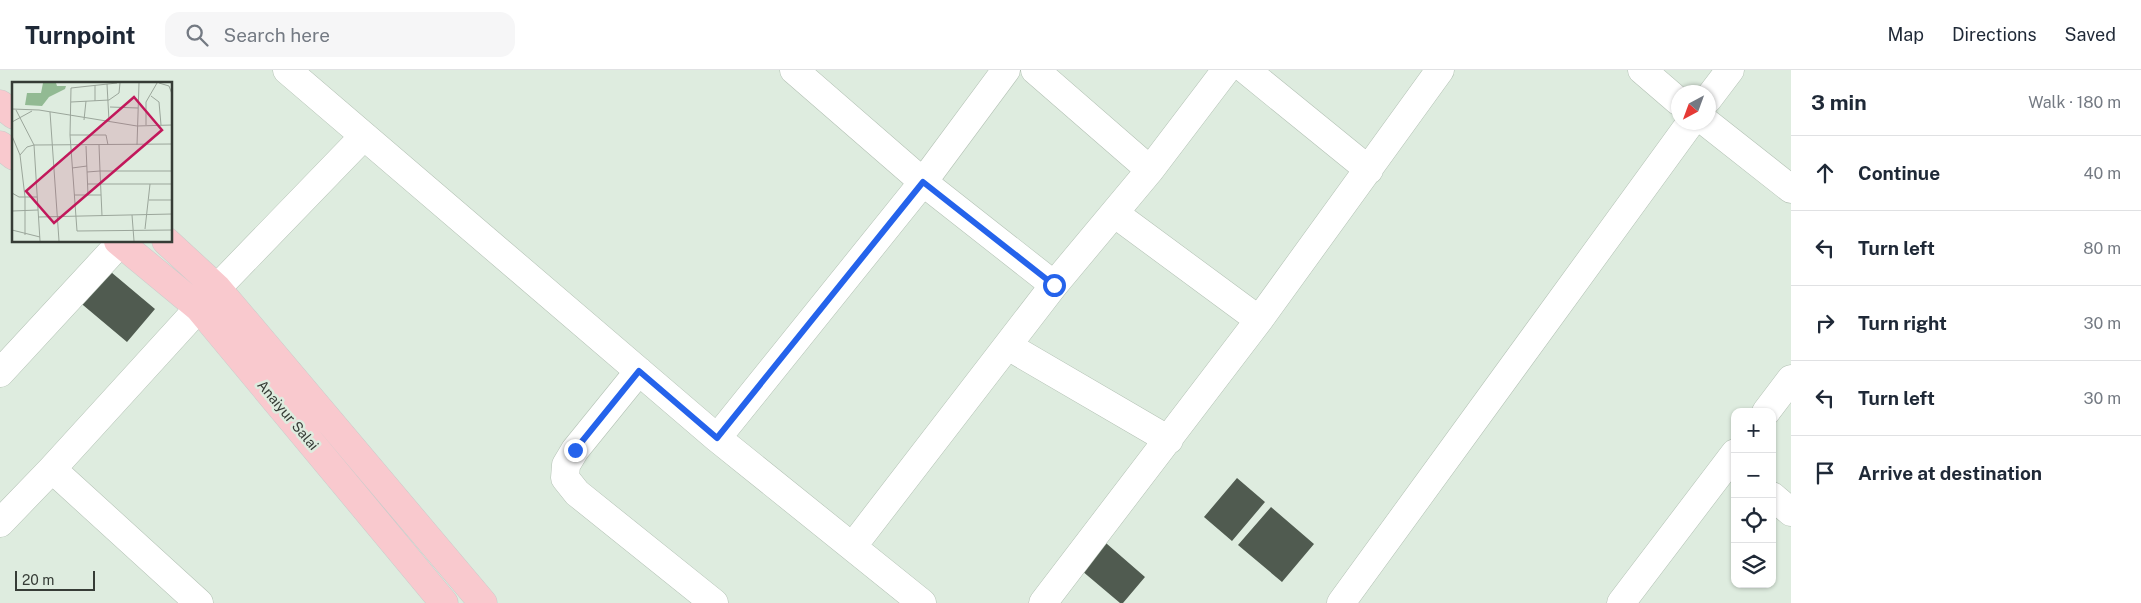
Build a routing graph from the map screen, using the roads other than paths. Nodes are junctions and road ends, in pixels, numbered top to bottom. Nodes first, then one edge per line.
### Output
1 (287, 70) edge
2 (794, 70) edge
3 (1006, 70) edge
4 (1035, 70) edge
5 (1226, 70) edge
6 (1246, 70) edge
7 (1440, 70) edge
8 (1642, 70) edge
9 (1730, 70) edge
10 (1716, 88) edge
11 (1671, 94) edge
12 (0, 104) edge
13 (12, 113) edge
14 (1685, 130) edge
15 (1716, 130) edge
16 (364, 136) junction
17 (0, 144) edge
18 (12, 154) edge
19 (1150, 170) junction
20 (1369, 170) junction
21 (923, 182) junction
22 (1791, 189) edge
23 (1114, 213) junction
24 (119, 242) edge
25 (167, 242) edge
26 (1054, 285) junction
27 (217, 288) junction
28 (199, 308) junction
29 (1259, 320) junction
30 (1008, 346) junction
31 (639, 371) junction
32 (0, 373) edge
33 (1791, 379) edge
34 (1769, 408) edge
35 (717, 438) junction
36 (1168, 440) junction
37 (1731, 461) edge
38 (52, 469) junction
39 (1774, 498) edge
40 (1791, 512) edge
41 (0, 523) edge
42 (853, 546) junction
43 (433, 599) edge
44 (199, 603) edge
45 (483, 603) edge
46 (714, 603) edge
47 (922, 603) edge
48 (1043, 603) edge
49 (1340, 603) edge
50 (1621, 603) edge

1 - 16 street
2 - 21 street
3 - 21 street
4 - 19 street
5 - 19 street
6 - 20 street
7 - 20 street
8 - 11 street
9 - 10 street
12 - 13 main road
14 - 49 street
15 - 22 street
16 - 27 street
16 - 31 street
17 - 18 main road
19 - 23 street
20 - 29 street
21 - 26 street
21 - 35 street
23 - 26 street
23 - 29 street
24 - 28 main road, Anaiyur Salai
24 - 32 street
25 - 27 main road, Anaiyur Salai
26 - 30 street
27 - 28 street
27 - 45 main road, Anaiyur Salai
28 - 38 street
28 - 43 main road, Anaiyur Salai
29 - 36 street
30 - 36 street
30 - 42 street
31 - 35 street
31 - 46 street
33 - 34 street
35 - 42 street
36 - 48 street
37 - 50 street
38 - 41 street
38 - 44 street
39 - 40 street
42 - 47 street

